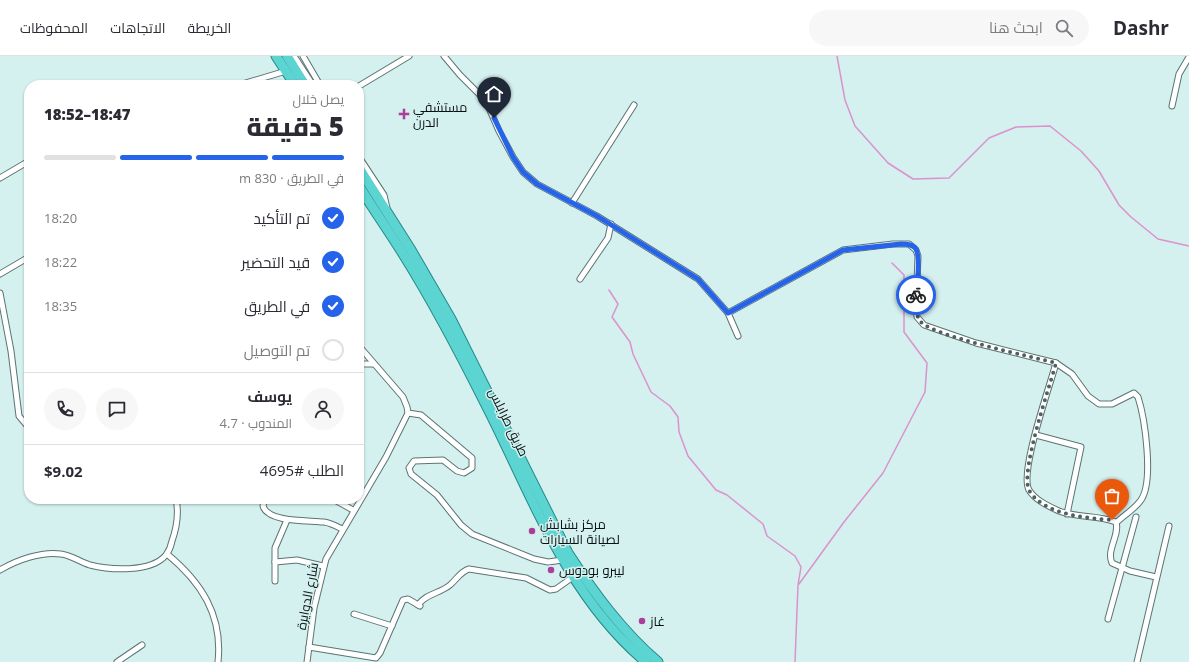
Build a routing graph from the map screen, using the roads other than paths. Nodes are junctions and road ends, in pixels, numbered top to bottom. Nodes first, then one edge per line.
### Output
1 (276, 56) edge
2 (287, 56) edge
3 (294, 56) edge
4 (303, 56) edge
5 (409, 56) edge
6 (444, 56) edge
7 (1189, 57) edge
8 (286, 71) junction
9 (260, 80) edge
10 (292, 80) edge
11 (302, 80) edge
12 (310, 80) edge
13 (317, 80) edge
14 (364, 83) edge
15 (634, 105) dead end
16 (1172, 106) dead end
17 (24, 164) edge
18 (364, 165) edge
19 (364, 176) edge
20 (0, 178) edge
21 (364, 194) edge
22 (572, 203) junction
23 (388, 213) junction
24 (611, 224) junction
25 (24, 260) edge
26 (0, 274) edge
27 (580, 279) dead end
28 (0, 293) edge
29 (728, 313) junction
30 (738, 336) dead end
31 (364, 352) edge
32 (1056, 363) junction
33 (364, 364) edge
34 (374, 364) junction
35 (408, 413) junction
36 (24, 422) edge
37 (1036, 435) junction
38 (364, 492) edge
39 (177, 504) edge
40 (264, 504) edge
41 (342, 504) edge
42 (357, 504) edge
43 (353, 510) junction
44 (1068, 514) junction
45 (1136, 517) dead end
46 (287, 520) junction
47 (1116, 523) junction
48 (1169, 526) dead end
49 (342, 529) junction
50 (167, 554) junction
51 (563, 560) junction
52 (275, 562) junction
53 (323, 566) junction
54 (1121, 567) junction
55 (0, 570) edge
56 (573, 577) junction
57 (1156, 577) junction
58 (275, 581) dead end
59 (354, 614) dead end
60 (1108, 619) dead end
61 (392, 626) junction
62 (142, 645) dead end
63 (309, 647) junction
64 (117, 662) edge
65 (218, 662) edge
66 (307, 662) edge
67 (646, 662) edge
68 (658, 662) edge
69 (1138, 662) edge

1 - 8 highway
2 - 11 highway
3 - 12 street
4 - 13 street
5 - 14 street
6 - 22 street
7 - 16 street
8 - 9 street
8 - 10 highway
15 - 22 street
17 - 20 street
18 - 23 street
19 - 23 highway
21 - 51 highway, طريق طرابلس
22 - 24 street
23 - 68 highway
24 - 27 street
24 - 29 street
25 - 26 street
28 - 36 street
29 - 30 street
29 - 32 street
31 - 34 street
32 - 37 street
32 - 47 street
33 - 34 street
34 - 35 street
35 - 38 street, شارع الدوايرة
35 - 51 street
37 - 44 street
37 - 44 street
39 - 50 street
40 - 46 street
41 - 43 street
42 - 43 street, شارع الدوايرة
43 - 49 street, شارع الدوايرة
44 - 47 street
45 - 54 street
46 - 49 street
46 - 52 street
47 - 54 street
48 - 57 street
49 - 53 street, شارع الدوايرة
50 - 55 street
50 - 65 street
51 - 56 highway, طريق طرابلس
52 - 53 street
52 - 58 street
53 - 63 street, شارع الدوايرة
54 - 57 street
54 - 60 street
56 - 61 street
56 - 67 highway, طريق طرابلس
57 - 69 street
59 - 61 street
61 - 63 street
62 - 64 street
63 - 66 street, شارع الدوايرة

